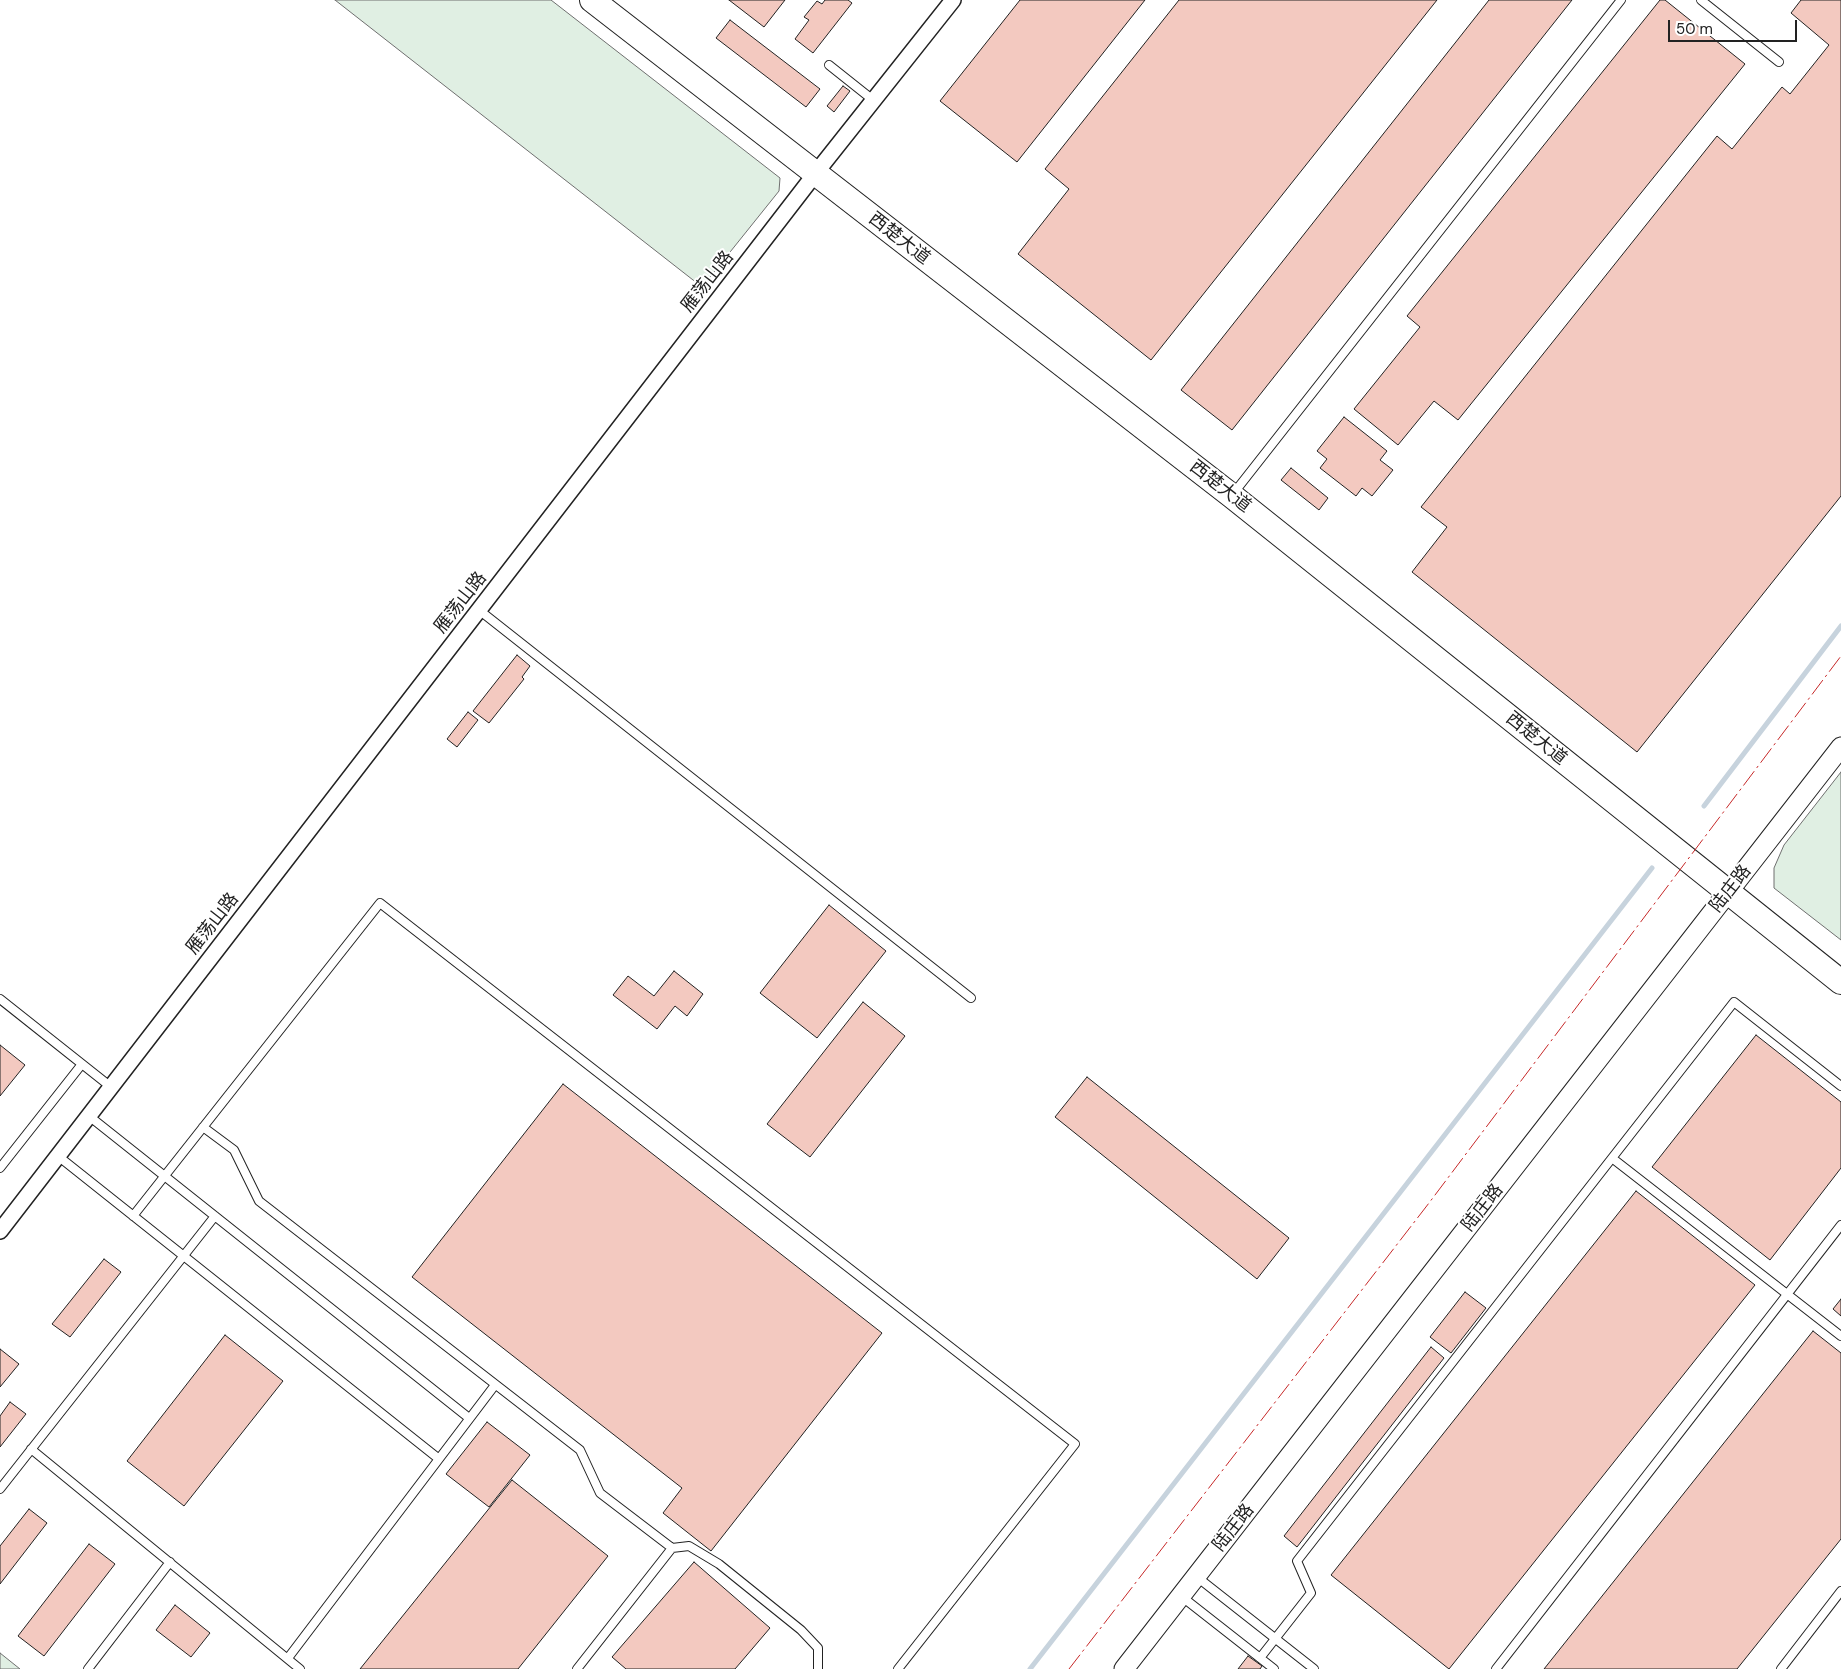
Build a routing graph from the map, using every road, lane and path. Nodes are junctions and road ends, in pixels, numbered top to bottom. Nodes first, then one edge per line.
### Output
1 (592, 0) edge
2 (953, 0) edge
3 (1621, 0) edge
4 (1701, 0) edge
5 (1779, 62) dead end
6 (829, 65) dead end
7 (873, 100) junction
8 (815, 174) junction
9 (1232, 496) junction
10 (479, 610) junction
11 (1841, 747) edge
12 (1728, 893) junction
13 (1841, 982) edge
14 (971, 998) dead end
15 (0, 999) edge
16 (82, 1064) junction
17 (1841, 1086) edge
18 (111, 1087) junction
19 (89, 1116) junction
20 (203, 1127) junction
21 (58, 1156) junction
22 (1612, 1158) junction
23 (0, 1168) edge
24 (164, 1176) junction
25 (133, 1216) junction
26 (215, 1216) junction
27 (1841, 1225) edge
28 (0, 1231) edge
29 (184, 1256) junction
30 (1787, 1294) junction
31 (1841, 1336) edge
32 (495, 1385) junction
33 (469, 1418) junction
34 (31, 1449) junction
35 (439, 1459) junction
36 (0, 1489) edge
37 (672, 1548) junction
38 (170, 1562) junction
39 (1197, 1577) junction
40 (1841, 1591) edge
41 (1181, 1596) junction
42 (1276, 1638) junction
43 (1260, 1658) junction
44 (290, 1664) edge
45 (88, 1669) edge
46 (300, 1669) edge
47 (577, 1669) edge
48 (818, 1669) edge
49 (898, 1669) edge
50 (1124, 1669) edge
51 (1274, 1669) edge
52 (1314, 1669) edge
53 (1496, 1669) edge
54 (1781, 1669) edge

1 - 8 main road, 西楚大道
2 - 7 street, 雁荡山路
3 - 9 lane
4 - 5 lane
6 - 7 lane
7 - 8 street, 雁荡山路
8 - 9 main road, 西楚大道
8 - 10 street, 雁荡山路
9 - 12 main road, 西楚大道
10 - 14 lane
10 - 18 street, 雁荡山路
11 - 12 street, 陆庄路
12 - 13 main road, 西楚大道
12 - 39 street, 陆庄路
15 - 16 lane
16 - 18 lane
16 - 23 lane
17 - 22 lane
18 - 19 street, 雁荡山路
19 - 21 street, 雁荡山路
19 - 24 lane
20 - 24 lane
20 - 32 lane
20 - 49 lane
21 - 25 lane
21 - 28 street, 雁荡山路
22 - 30 lane
22 - 42 lane
24 - 25 lane
24 - 26 lane
25 - 29 lane
26 - 29 lane
26 - 33 lane
27 - 30 lane
29 - 34 lane
29 - 35 lane
30 - 31 lane
30 - 53 lane
32 - 33 lane
32 - 37 lane
33 - 35 lane
34 - 36 lane
34 - 38 lane
35 - 44 lane
37 - 47 lane
37 - 48 lane
38 - 44 lane
38 - 45 lane
39 - 41 street, 陆庄路
39 - 42 lane
40 - 54 lane
41 - 43 lane
41 - 50 street, 陆庄路
42 - 43 lane
42 - 52 lane
43 - 51 lane
44 - 46 lane

